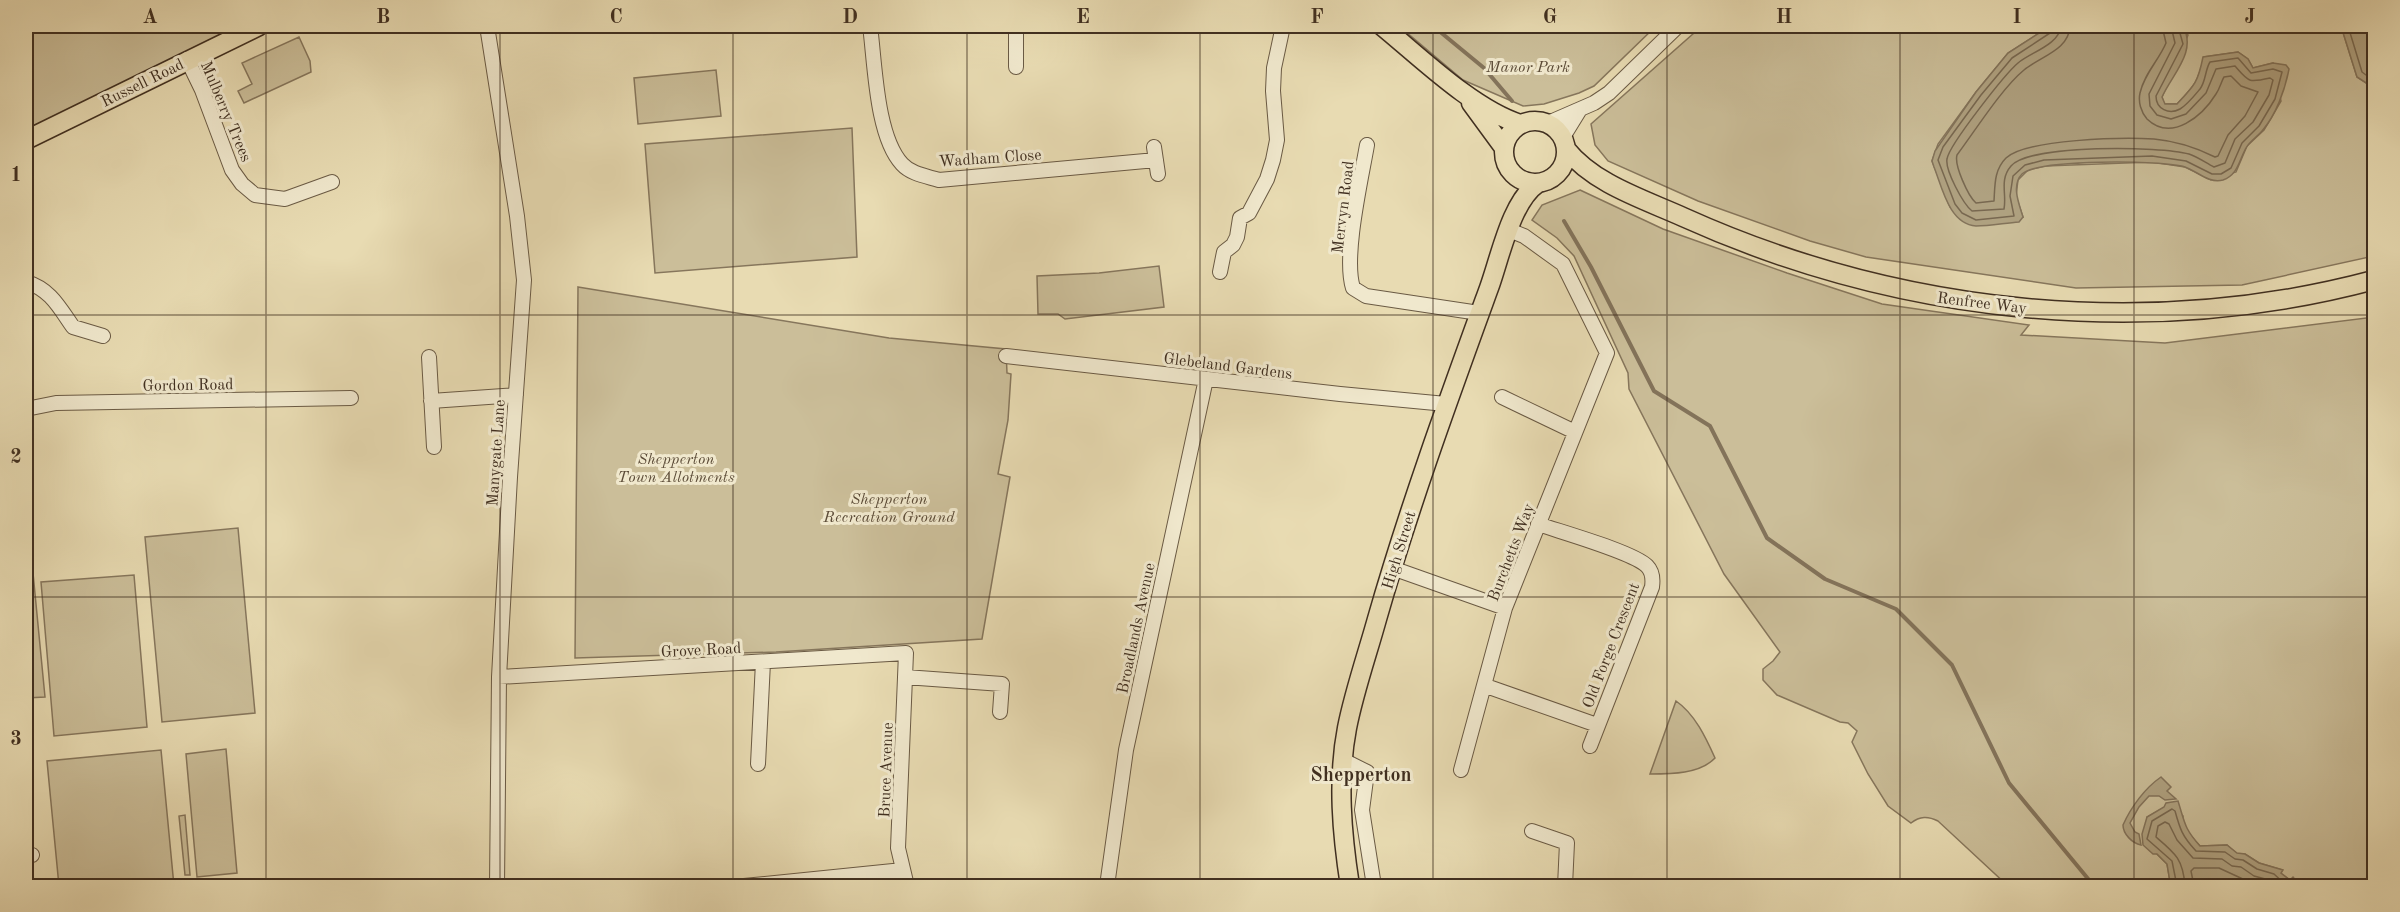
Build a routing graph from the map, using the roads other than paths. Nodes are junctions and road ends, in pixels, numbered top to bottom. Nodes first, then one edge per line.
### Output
1 (259, 26) edge
2 (487, 26) edge
3 (870, 26) edge
4 (1016, 26) edge
5 (1279, 26) edge
6 (1382, 26) edge
7 (1678, 26) edge
8 (187, 59) junction
9 (1016, 67) dead end
10 (1458, 88) junction
11 (1580, 110) junction
12 (1548, 123) junction
13 (1520, 124) junction
14 (26, 140) edge
15 (1565, 143) junction
16 (1367, 146) dead end
17 (1504, 148) junction
18 (1156, 160) dead end
19 (1512, 173) junction
20 (1558, 173) junction
21 (332, 182) dead end
22 (1606, 182) junction
23 (1538, 183) junction
24 (1510, 227) junction
25 (1220, 272) dead end
26 (2374, 280) edge
27 (26, 282) edge
28 (1479, 313) junction
29 (103, 336) dead end
30 (1006, 356) dead end
31 (429, 357) dead end
32 (1206, 379) junction
33 (516, 395) junction
34 (1502, 397) dead end
35 (351, 398) dead end
36 (431, 401) junction
37 (1446, 404) junction
38 (26, 409) edge
39 (1575, 432) junction
40 (434, 447) dead end
41 (1538, 524) junction
42 (1392, 568) junction
43 (1505, 608) junction
44 (906, 653) joint
45 (763, 662) junction
46 (499, 677) junction
47 (905, 677) junction
48 (1486, 686) junction
49 (1000, 712) dead end
50 (1597, 725) junction
51 (1590, 746) dead end
52 (1343, 760) junction
53 (758, 764) dead end
54 (1461, 770) dead end
55 (1532, 831) dead end
56 (903, 870) junction
57 (497, 886) edge
58 (744, 886) edge
59 (907, 886) edge
60 (1107, 886) edge
61 (1350, 886) edge
62 (1374, 886) edge
63 (1566, 886) edge

1 - 8 main road, Russell Road
2 - 33 street, Manygate Lane
3 - 18 street, Wadham Close
4 - 9 street
5 - 25 street
6 - 10 main road
7 - 11 street
8 - 14 main road, Russell Road
8 - 21 street, Mulberry Trees
10 - 13 main road
10 - 17 main road
11 - 12 street
11 - 15 street
12 - 13 main road
12 - 15 main road
13 - 17 main road
15 - 20 main road
15 - 22 main road, Renfree Way
16 - 28 street, Mervyn Road
17 - 19 main road
19 - 23 main road
19 - 24 main road, High Street
20 - 22 main road, Renfree Way
20 - 23 main road
22 - 26 main road, Renfree Way
23 - 24 main road, High Street
24 - 28 main road, High Street
24 - 39 street, Burchetts Way
27 - 29 street
28 - 37 main road, High Street
30 - 32 street, Glebeland Gardens
31 - 36 street
32 - 37 street, Glebeland Gardens
32 - 60 street, Broadlands Avenue
33 - 36 street
33 - 46 street, Manygate Lane
34 - 39 street
35 - 38 street, Gordon Road
36 - 40 street
37 - 42 main road, High Street
39 - 41 street, Burchetts Way
41 - 43 street, Burchetts Way
41 - 50 street, Old Forge Crescent
42 - 43 street
42 - 52 main road, High Street
43 - 48 street, Burchetts Way
44 - 45 street, Grove Road
44 - 47 street, Bruce Avenue
45 - 46 street, Grove Road
45 - 53 street
46 - 57 street, Manygate Lane
47 - 49 street
47 - 56 street, Bruce Avenue
48 - 50 street
48 - 54 street, Burchetts Way
50 - 51 street, Old Forge Crescent
52 - 61 main road, High Street
52 - 62 street
55 - 63 street
56 - 58 street
56 - 59 street, Bruce Avenue

